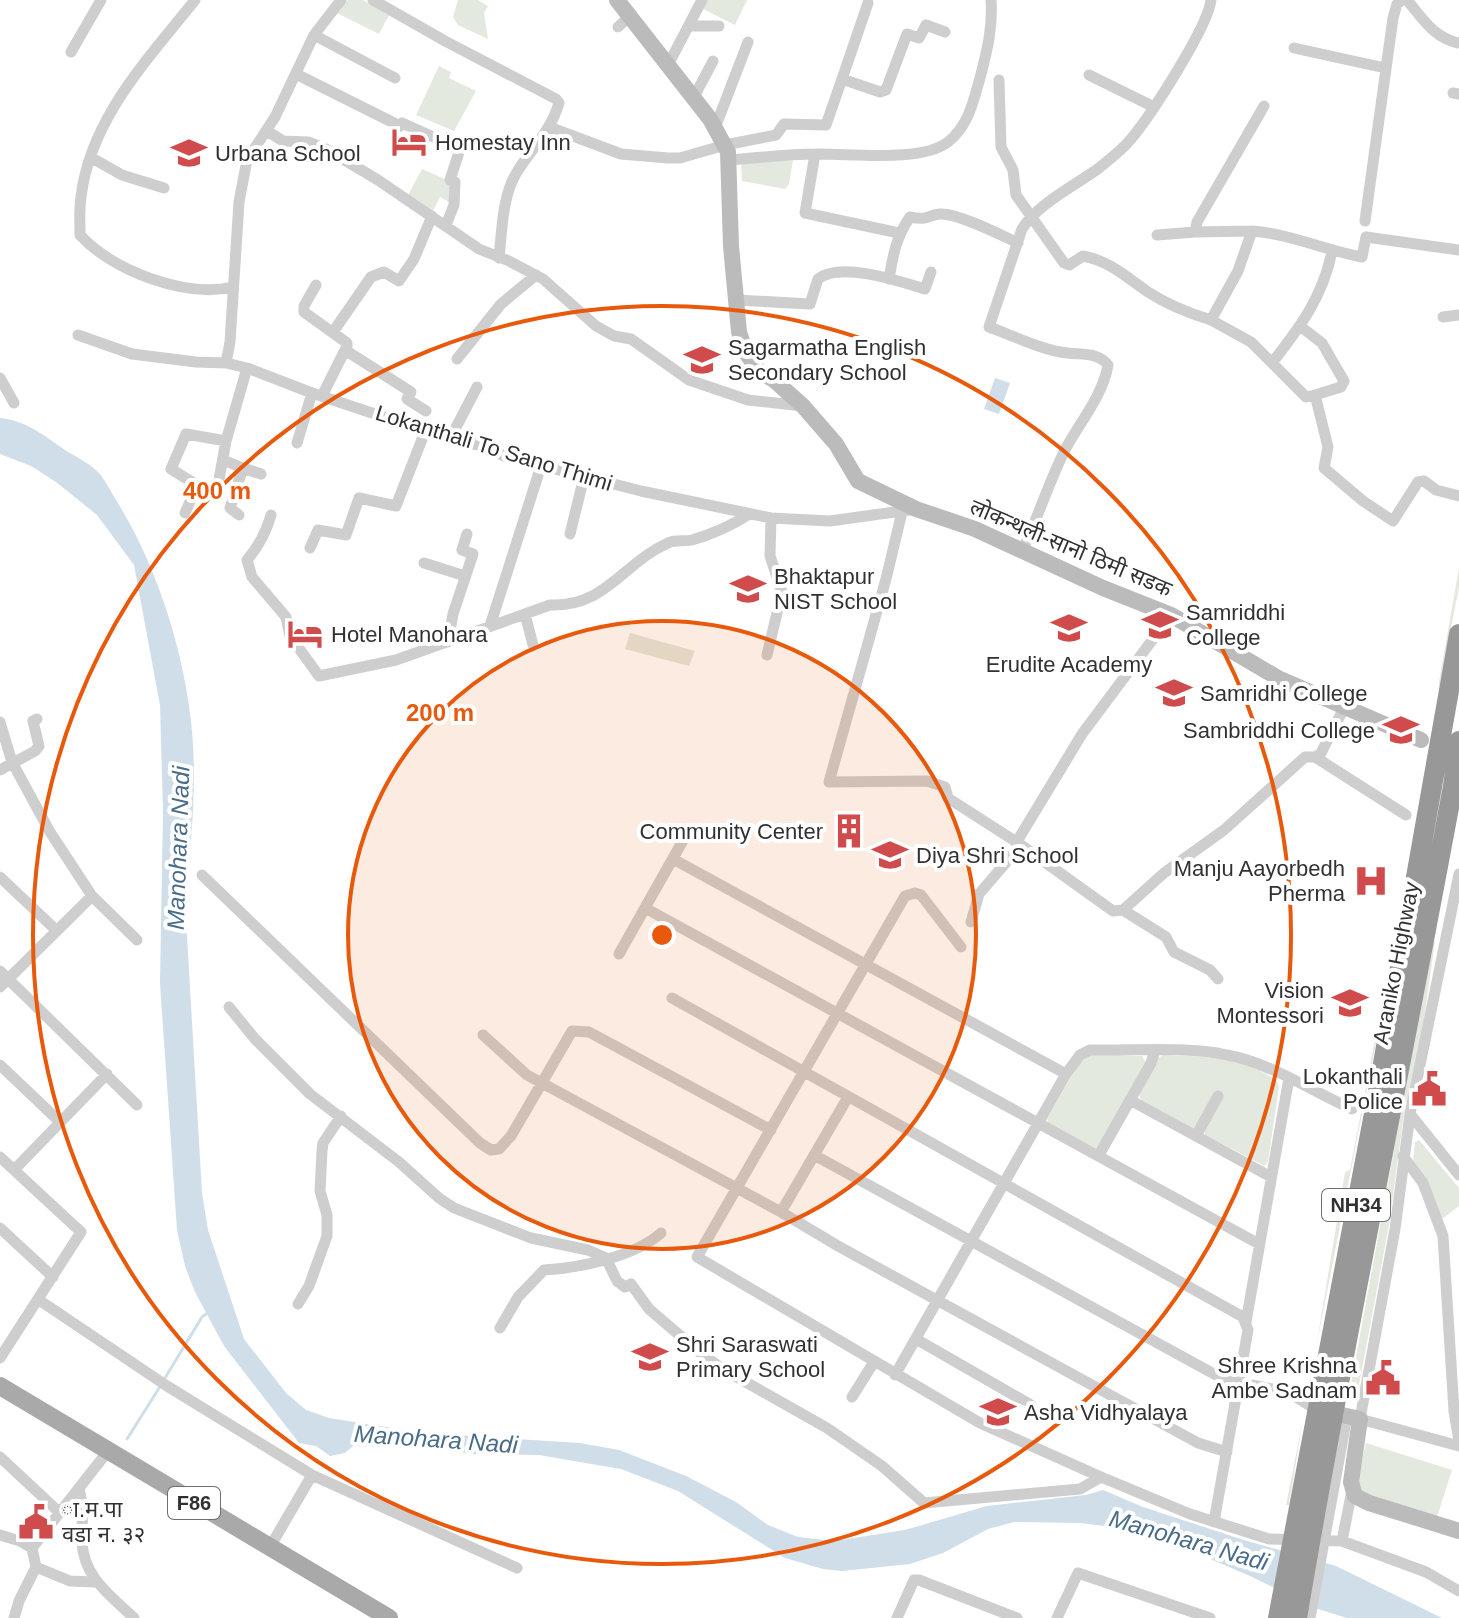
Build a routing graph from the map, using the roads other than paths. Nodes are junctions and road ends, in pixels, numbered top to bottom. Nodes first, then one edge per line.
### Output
1 (101, 0) edge
2 (195, 0) edge
3 (341, 0) edge
4 (373, 0) edge
5 (617, 0) edge
6 (702, 0) edge
7 (991, 0) edge
8 (1211, 0) edge
9 (1404, 0) edge
10 (868, 3) dead end
11 (693, 26) dead end
12 (719, 26) dead end
13 (945, 32) dead end
14 (314, 35) junction
15 (748, 42) dead end
16 (1459, 43) edge
17 (1294, 48) dead end
18 (71, 52) dead end
19 (713, 61) dead end
20 (668, 65) junction
21 (1385, 68) junction
22 (296, 74) junction
23 (1089, 75) dead end
24 (395, 78) dead end
25 (842, 79) junction
26 (999, 80) dead end
27 (694, 97) junction
28 (1264, 106) dead end
29 (1154, 107) junction
30 (780, 117) dead end
31 (549, 127) junction
32 (715, 128) junction
33 (267, 131) junction
34 (777, 134) junction
35 (727, 153) junction
36 (815, 154) junction
37 (92, 158) junction
38 (164, 188) dead end
39 (432, 216) junction
40 (1032, 217) junction
41 (1365, 221) dead end
42 (446, 225) junction
43 (1252, 231) junction
44 (1195, 232) junction
45 (899, 233) junction
46 (1157, 235) dead end
47 (1018, 243) junction
48 (1459, 250) edge
49 (1332, 251) junction
50 (499, 258) junction
51 (931, 272) dead end
52 (536, 275) junction
53 (889, 279) junction
54 (316, 285) dead end
55 (233, 287) junction
56 (737, 300) junction
57 (1459, 315) edge
58 (1443, 317) dead end
59 (1211, 320) junction
60 (1300, 326) junction
61 (333, 332) junction
62 (78, 335) dead end
63 (345, 350) junction
64 (457, 359) dead end
65 (226, 363) junction
66 (1272, 363) junction
67 (247, 368) junction
68 (0, 378) edge
69 (477, 387) dead end
70 (317, 394) junction
71 (1315, 395) junction
72 (14, 403) dead end
73 (803, 406) junction
74 (426, 411) dead end
75 (426, 429) junction
76 (450, 439) junction
77 (226, 441) junction
78 (297, 443) dead end
79 (223, 460) junction
80 (541, 466) junction
81 (243, 468) junction
82 (261, 474) dead end
83 (584, 477) junction
84 (218, 485) dead end
85 (1459, 496) edge
86 (909, 511) junction
87 (185, 513) dead end
88 (749, 514) junction
89 (239, 515) dead end
90 (271, 515) dead end
91 (771, 518) junction
92 (467, 534) dead end
93 (570, 534) dead end
94 (310, 548) dead end
95 (1022, 551) junction
96 (424, 563) dead end
97 (465, 576) junction
98 (525, 614) junction
99 (1171, 615) junction
100 (490, 626) junction
101 (1459, 634) edge
102 (448, 642) junction
103 (533, 645) dead end
104 (767, 655) dead end
105 (1449, 700) edge
106 (1344, 708) junction
107 (37, 719) dead end
108 (0, 722) edge
109 (1421, 740) dead end
110 (1459, 741) edge
111 (1315, 757) junction
112 (12, 762) junction
113 (0, 770) edge
114 (1406, 815) dead end
115 (686, 835) dead end
116 (1018, 844) junction
117 (673, 859) junction
118 (1459, 874) edge
119 (202, 875) dead end
120 (0, 877) edge
121 (92, 896) junction
122 (645, 908) junction
123 (1123, 910) junction
124 (971, 922) dead end
125 (56, 930) junction
126 (137, 940) dead end
127 (961, 947) dead end
128 (619, 954) dead end
129 (867, 963) junction
130 (3, 979) edge
131 (1218, 979) dead end
132 (672, 998) dead end
133 (229, 1007) dead end
134 (837, 1015) junction
135 (483, 1035) dead end
136 (1155, 1051) junction
137 (0, 1065) edge
138 (804, 1072) junction
139 (107, 1074) junction
140 (1066, 1074) junction
141 (1289, 1078) junction
142 (542, 1082) junction
143 (1218, 1096) dead end
144 (848, 1097) junction
145 (1130, 1100) junction
146 (137, 1105) dead end
147 (1352, 1109) dead end
148 (1410, 1114) junction
149 (341, 1116) junction
150 (60, 1122) junction
151 (1038, 1124) junction
152 (771, 1130) junction
153 (1196, 1136) junction
154 (814, 1155) junction
155 (1099, 1155) junction
156 (1403, 1156) junction
157 (0, 1157) edge
158 (14, 1170) junction
159 (1459, 1175) edge
160 (1271, 1177) junction
161 (1005, 1183) junction
162 (737, 1189) junction
163 (781, 1212) junction
164 (0, 1228) edge
165 (661, 1233) dead end
166 (971, 1240) junction
167 (1259, 1244) junction
168 (606, 1258) junction
169 (53, 1277) junction
170 (39, 1300) junction
171 (938, 1300) junction
172 (298, 1304) dead end
173 (1246, 1322) junction
174 (500, 1328) dead end
175 (916, 1339) junction
176 (0, 1358) edge
177 (874, 1362) junction
178 (895, 1375) junction
179 (1238, 1383) junction
180 (0, 1386) edge
181 (852, 1397) dead end
182 (1031, 1405) dead end
183 (1339, 1414) junction
184 (1459, 1444) edge
185 (108, 1451) junction
186 (1227, 1452) junction
187 (0, 1457) edge
188 (312, 1475) junction
189 (1101, 1477) junction
190 (79, 1489) junction
191 (1352, 1490) junction
192 (60, 1513) junction
193 (1312, 1520) junction
194 (1214, 1522) junction
195 (1459, 1531) edge
196 (0, 1535) edge
197 (1342, 1541) junction
198 (270, 1547) junction
199 (32, 1548) junction
200 (36, 1567) junction
201 (517, 1568) dead end
202 (94, 1582) junction
203 (1459, 1591) edge
204 (14, 1618) edge
205 (134, 1618) edge
206 (389, 1618) edge
207 (897, 1618) edge
208 (1017, 1618) edge
209 (1057, 1618) edge
210 (1210, 1618) edge
211 (1278, 1618) edge
212 (1297, 1618) edge
213 (1310, 1618) edge

1 - 18 street
2 - 37 street
3 - 14 street
4 - 31 street
5 - 20 main road
6 - 20 street
7 - 36 street
8 - 29 street
9 - 16 street
9 - 21 street
10 - 25 street
11 - 12 street
13 - 25 street
14 - 22 street
14 - 24 street
15 - 32 street
17 - 21 street
19 - 27 street
20 - 27 main road
21 - 41 street
22 - 33 street
22 - 42 street
23 - 29 street
25 - 34 street
26 - 40 street
27 - 32 main road
28 - 44 street
29 - 40 street
30 - 34 street
31 - 35 street
31 - 50 street
32 - 35 main road
33 - 39 street
33 - 55 street
34 - 35 street
35 - 36 street
35 - 56 main road, लोकन्थली-सानो ठिमी सडक
36 - 45 street
37 - 38 street
37 - 55 street
39 - 42 street
39 - 61 street
40 - 47 street
40 - 59 street
42 - 50 street
43 - 44 street
43 - 49 street
43 - 59 street
44 - 46 street
45 - 47 street
45 - 53 street
47 - 95 street
48 - 49 street
49 - 60 street
50 - 52 street
51 - 53 street
52 - 64 street
52 - 73 street
53 - 56 street
54 - 61 street
55 - 65 street
56 - 73 main road, लोकन्थली-सानो ठिमी सडक
57 - 58 street
59 - 66 street
60 - 66 street
60 - 71 street
61 - 63 street
62 - 65 street, Lokanthali To Sano Thimi
63 - 70 street
63 - 74 street
65 - 67 street, Lokanthali To Sano Thimi
66 - 71 street
67 - 70 street, Lokanthali To Sano Thimi
67 - 77 street
68 - 72 street
69 - 76 street
70 - 75 street, Lokanthali To Sano Thimi
70 - 78 street
71 - 85 street
73 - 86 main road, लोकन्थली-सानो ठिमी सडक
75 - 76 street, Lokanthali To Sano Thimi
75 - 94 street
76 - 80 street, Lokanthali To Sano Thimi
77 - 79 street
77 - 87 street
79 - 81 street
79 - 84 street
80 - 83 street, Lokanthali To Sano Thimi
80 - 100 street
81 - 82 street
81 - 89 street
83 - 88 street, Lokanthali To Sano Thimi
83 - 93 street
86 - 91 street, Lokanthali To Sano Thimi
86 - 95 main road, लोकन्थली-सानो ठिमी सडक
86 - 116 street
88 - 91 street, Lokanthali To Sano Thimi
88 - 98 street
90 - 102 street
91 - 104 street
92 - 97 street
95 - 99 main road, लोकन्थली-सानो ठिमी सडक
96 - 97 street
97 - 102 street
98 - 100 street
98 - 103 street
99 - 106 main road, लोकन्थली-सानो ठिमी सडक
99 - 116 street
100 - 102 street
101 - 105 highway, Araniko Highway / NH34
105 - 183 highway, Araniko Highway / NH34
106 - 109 main road, लोकन्थली-सानो ठिमी सडक
106 - 111 street
107 - 112 street
108 - 112 street
110 - 183 highway, Araniko Highway / NH34
111 - 114 street
111 - 123 street
112 - 113 street
112 - 121 street
115 - 117 street
116 - 123 street
116 - 124 street
117 - 122 street
117 - 129 street
118 - 148 street
119 - 142 street
120 - 125 street
121 - 125 street
121 - 126 street
122 - 128 street
122 - 134 street
123 - 131 street
125 - 130 street
127 - 129 street
129 - 134 street
129 - 140 street
130 - 139 street
132 - 138 street
133 - 149 street
134 - 138 street
134 - 151 street
135 - 142 street
136 - 140 street
136 - 141 street
136 - 145 street
137 - 150 street
138 - 144 street
138 - 152 street
139 - 146 street
139 - 150 street
140 - 151 street
141 - 147 street
141 - 160 street
142 - 152 street
142 - 162 street
143 - 153 street
144 - 154 street
144 - 161 street
145 - 153 street
145 - 155 street
148 - 156 street
148 - 159 street
149 - 168 street
149 - 172 street
150 - 158 street
151 - 155 street
151 - 161 street
152 - 162 street
153 - 160 street
154 - 163 street
154 - 166 street
155 - 167 street
156 - 183 street
156 - 184 street
157 - 158 street
158 - 169 street
160 - 167 street
161 - 166 street
161 - 173 street
162 - 163 street
162 - 177 street
163 - 171 street
164 - 169 street
165 - 168 street
166 - 171 street
166 - 179 street
167 - 173 street
168 - 174 street
168 - 189 street
169 - 170 street
170 - 176 street
170 - 188 street
171 - 175 street
171 - 186 street
173 - 179 street
175 - 178 street
175 - 182 street
177 - 178 street
177 - 181 street
178 - 189 street
179 - 183 street
179 - 186 street
180 - 185 main road, F86
183 - 184 street
183 - 191 main road
183 - 193 highway, Araniko Highway / NH34
185 - 190 street
185 - 198 main road, F86
186 - 194 street
187 - 192 street
188 - 198 street
188 - 201 street
189 - 194 street
190 - 192 street
190 - 202 street
191 - 195 main road
191 - 197 street
192 - 199 street
193 - 211 highway, Araniko Highway / NH34
193 - 212 highway, Araniko Highway / NH34
193 - 213 street
194 - 197 street
196 - 199 street
197 - 203 street
198 - 206 main road, F86
199 - 200 street
200 - 202 street
200 - 204 street
202 - 205 street
207 - 208 street
209 - 210 street

